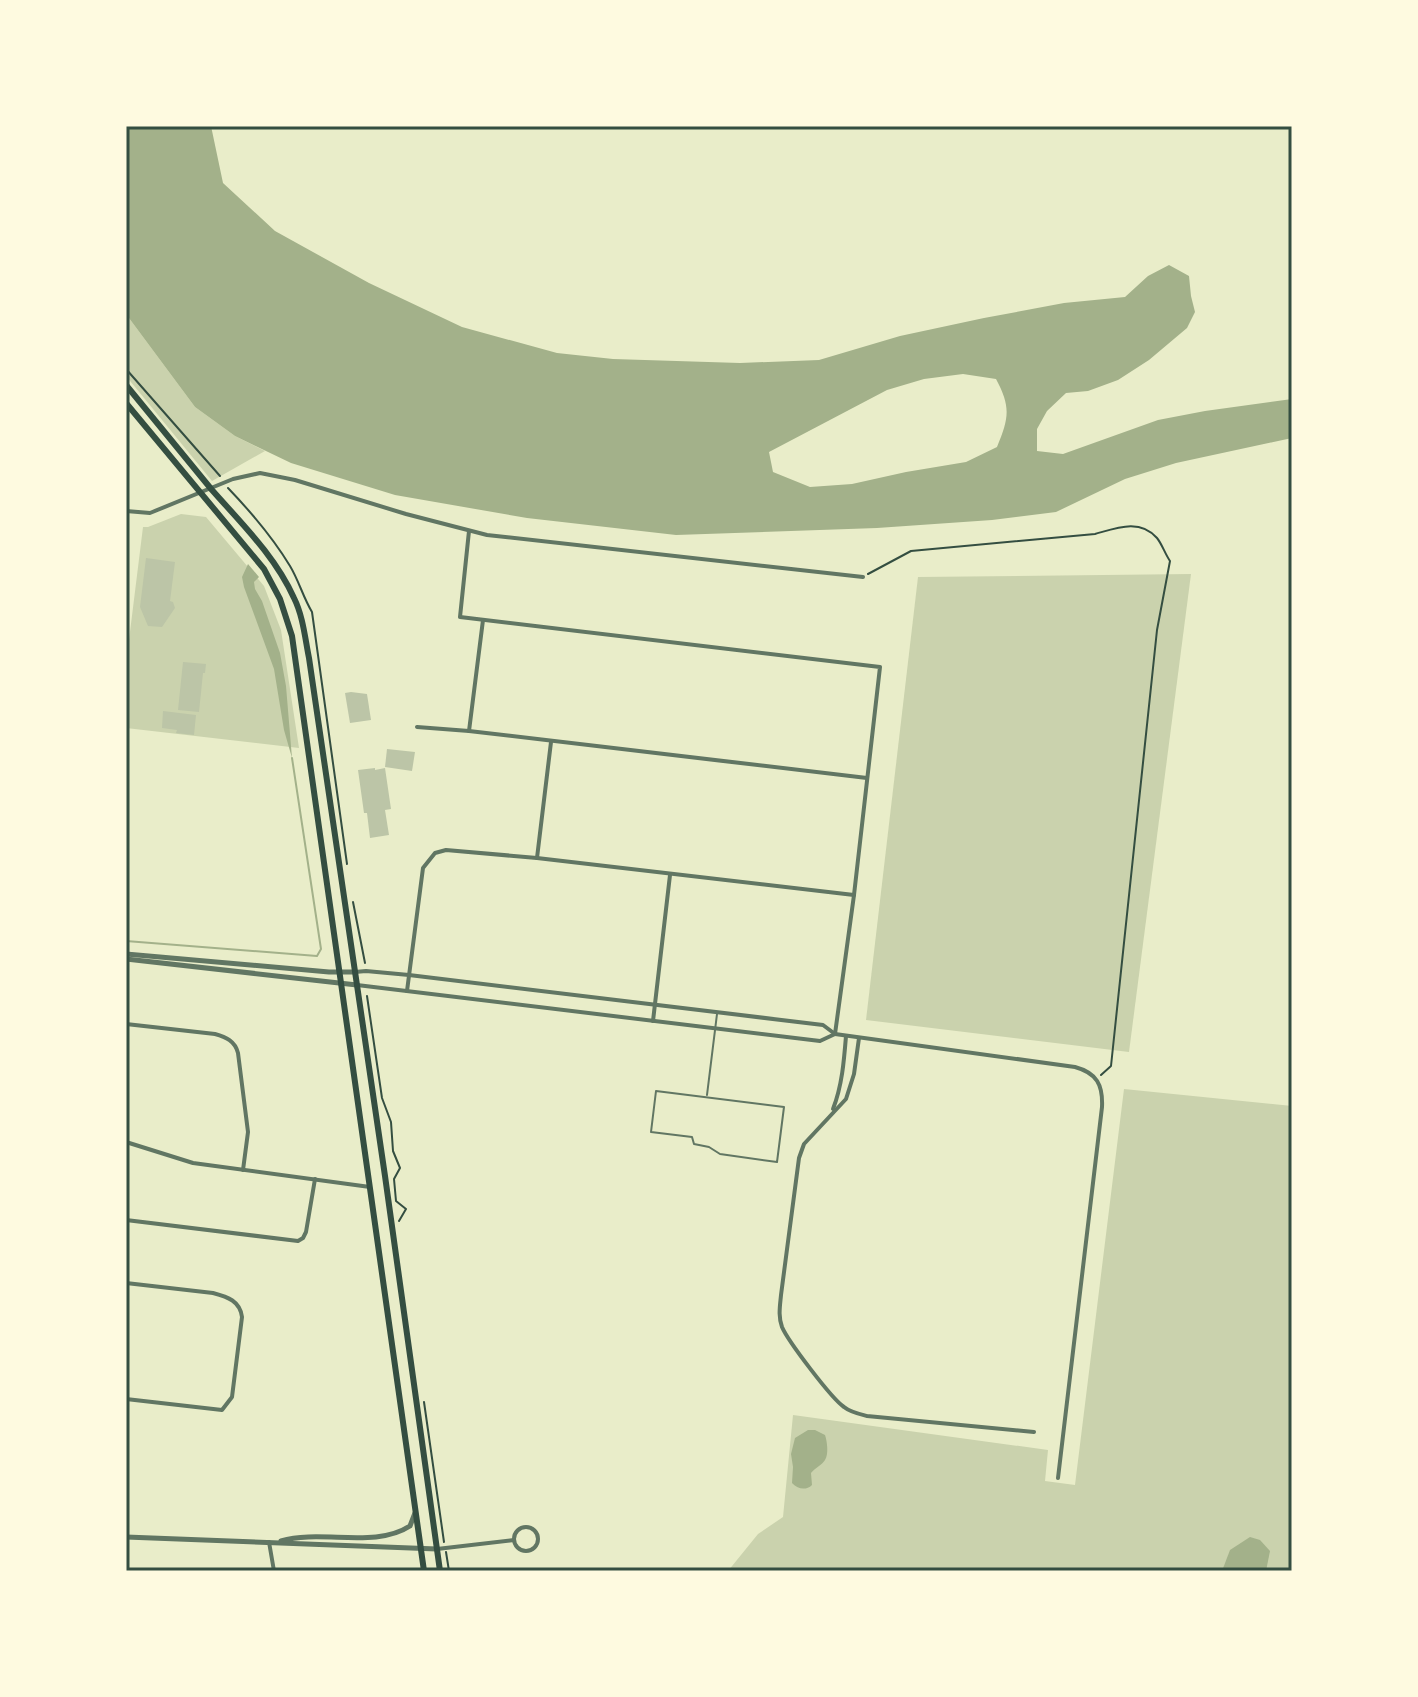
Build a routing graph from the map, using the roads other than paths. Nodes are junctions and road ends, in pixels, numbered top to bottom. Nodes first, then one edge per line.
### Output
1 (126, 385) edge
2 (126, 403) edge
3 (211, 488) junction
4 (201, 492) junction
5 (126, 511) edge
6 (469, 531) junction
7 (863, 577) road end
8 (483, 620) junction
9 (417, 727) dead end
10 (469, 731) junction
11 (551, 742) junction
12 (867, 778) junction
13 (537, 858) junction
14 (670, 875) junction
15 (854, 895) junction
16 (126, 957) edge
17 (341, 972) junction
18 (354, 972) junction
19 (409, 975) junction
20 (342, 983) junction
21 (357, 985) junction
22 (407, 991) junction
23 (655, 1005) junction
24 (717, 1013) junction
25 (653, 1021) junction
26 (126, 1024) edge
27 (715, 1028) junction
28 (835, 1034) junction
29 (846, 1036) junction
30 (859, 1038) junction
31 (707, 1096) junction
32 (833, 1112) junction
33 (126, 1142) edge
34 (243, 1170) junction
35 (315, 1179) junction
36 (370, 1187) junction
37 (386, 1190) junction
38 (126, 1220) edge
39 (126, 1283) edge
40 (126, 1399) edge
41 (1034, 1432) dead end
42 (1058, 1478) dead end
43 (416, 1511) junction
44 (126, 1537) edge
45 (514, 1540) junction
46 (269, 1542) junction
47 (277, 1543) junction
48 (421, 1549) junction
49 (437, 1549) junction
50 (274, 1571) edge
51 (424, 1571) edge
52 (440, 1571) edge

1 - 3 main road
2 - 4 main road
3 - 4 street
3 - 6 street
3 - 18 main road
4 - 5 street
4 - 17 main road
6 - 7 street
6 - 8 street
8 - 10 street
8 - 12 street
9 - 10 street
10 - 11 street
11 - 12 street
11 - 13 street
12 - 15 street
13 - 14 street
13 - 19 street
14 - 15 street
14 - 23 street
15 - 28 street
16 - 17 street
16 - 20 street
17 - 18 street
17 - 20 main road
18 - 19 street
18 - 21 main road
19 - 22 street
19 - 23 street
20 - 21 street
20 - 36 main road
21 - 22 street
21 - 37 main road
22 - 25 street
23 - 24 street
23 - 25 street
24 - 27 lane
24 - 28 street
25 - 27 street
26 - 34 street
27 - 28 street
27 - 31 lane
28 - 29 street
29 - 30 street
29 - 32 street
30 - 32 street
30 - 42 street
31 - 31 lane
32 - 41 street
33 - 34 street
34 - 35 street
35 - 36 street
35 - 38 street
36 - 37 main road
36 - 43 main road
37 - 49 main road
39 - 40 street
43 - 47 street
43 - 48 main road
44 - 46 street
45 - 45 street
45 - 49 street
46 - 47 street
46 - 50 street
47 - 48 street
48 - 49 street
48 - 51 main road
49 - 52 main road

